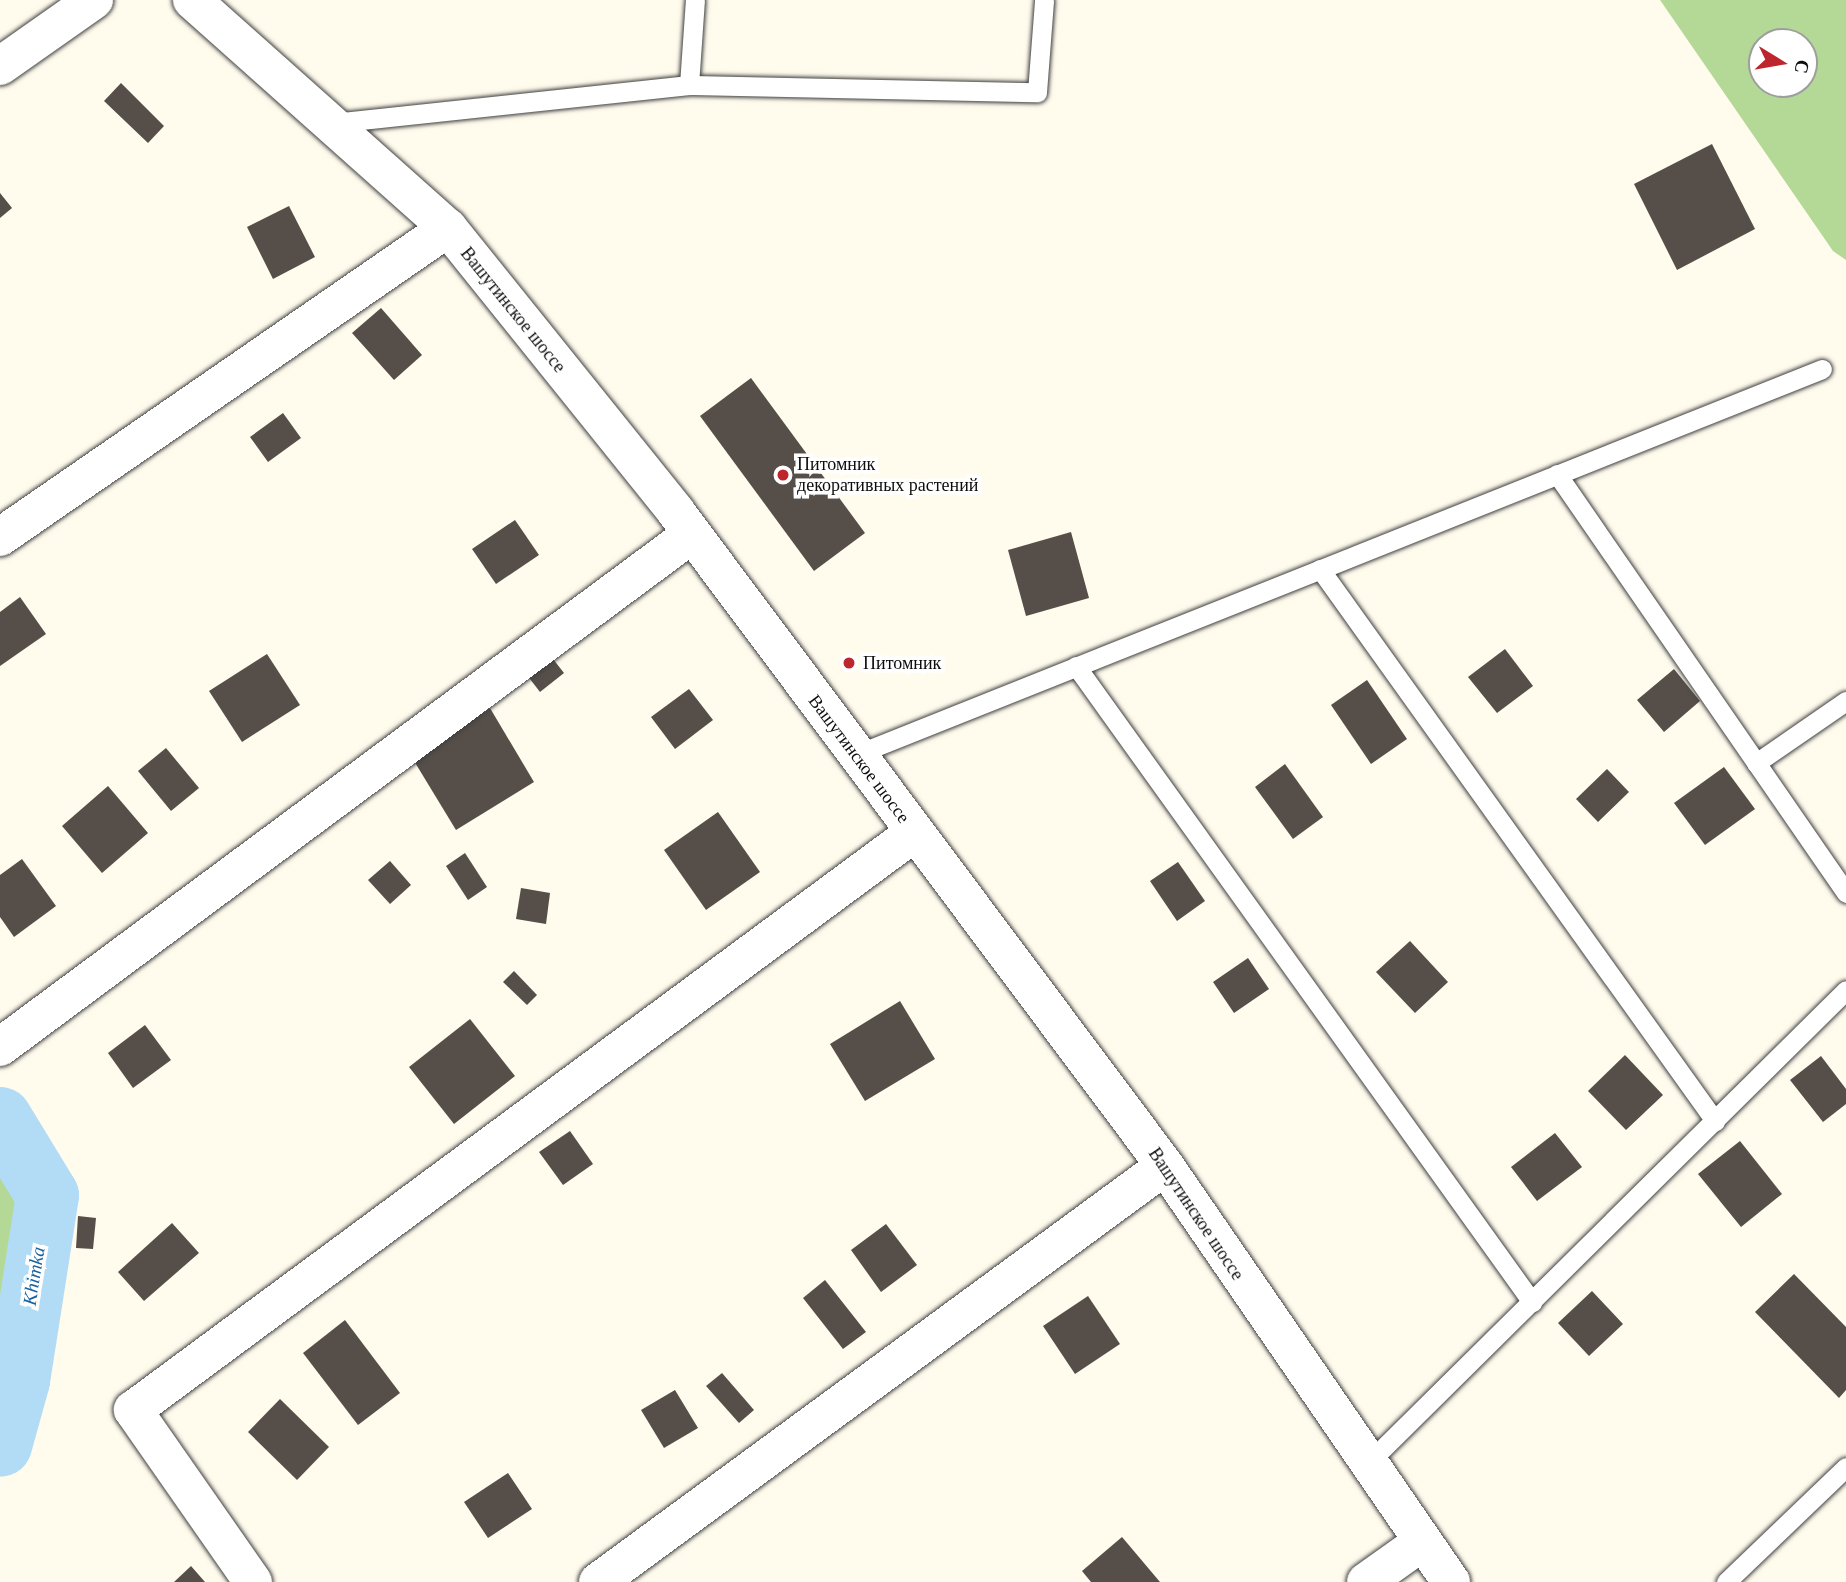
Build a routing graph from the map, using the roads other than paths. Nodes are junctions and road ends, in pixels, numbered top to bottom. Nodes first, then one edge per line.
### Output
1 (94, 0) edge
2 (695, 0) edge
3 (1044, 0) edge
4 (213, 6) edge
5 (0, 66) edge
6 (688, 85) junction
7 (333, 123) junction
8 (448, 228) junction
9 (1822, 369) dead end
10 (1558, 474) junction
11 (692, 534) junction
12 (0, 537) edge
13 (1320, 569) junction
14 (1076, 666) junction
15 (1846, 701) edge
16 (855, 755) junction
17 (1756, 762) junction
18 (914, 833) junction
19 (1846, 893) edge
20 (1846, 990) edge
21 (0, 1047) edge
22 (1715, 1121) junction
23 (1165, 1166) junction
24 (1532, 1302) junction
25 (1366, 1465) junction
26 (1846, 1467) edge
27 (1422, 1542) junction
28 (253, 1582) edge
29 (598, 1582) edge
30 (1366, 1582) edge
31 (1451, 1582) edge
32 (1726, 1582) edge

1 - 5 street
2 - 6 lane
3 - 6 lane
4 - 7 street, Вашутинское шоссе
6 - 7 lane
7 - 8 street, Вашутинское шоссе
8 - 11 street, Вашутинское шоссе
8 - 12 street
9 - 10 lane
10 - 13 lane
10 - 17 lane
11 - 16 street, Вашутинское шоссе
11 - 21 street
13 - 14 lane
13 - 22 lane
14 - 16 lane
14 - 24 lane
15 - 17 lane
16 - 18 street, Вашутинское шоссе
17 - 19 lane
18 - 23 street, Вашутинское шоссе
18 - 28 street
20 - 22 lane
22 - 24 lane
23 - 25 street, Вашутинское шоссе
23 - 29 street
24 - 25 lane
25 - 27 street, Вашутинское шоссе
26 - 32 lane
27 - 30 street
27 - 31 street, Вашутинское шоссе

